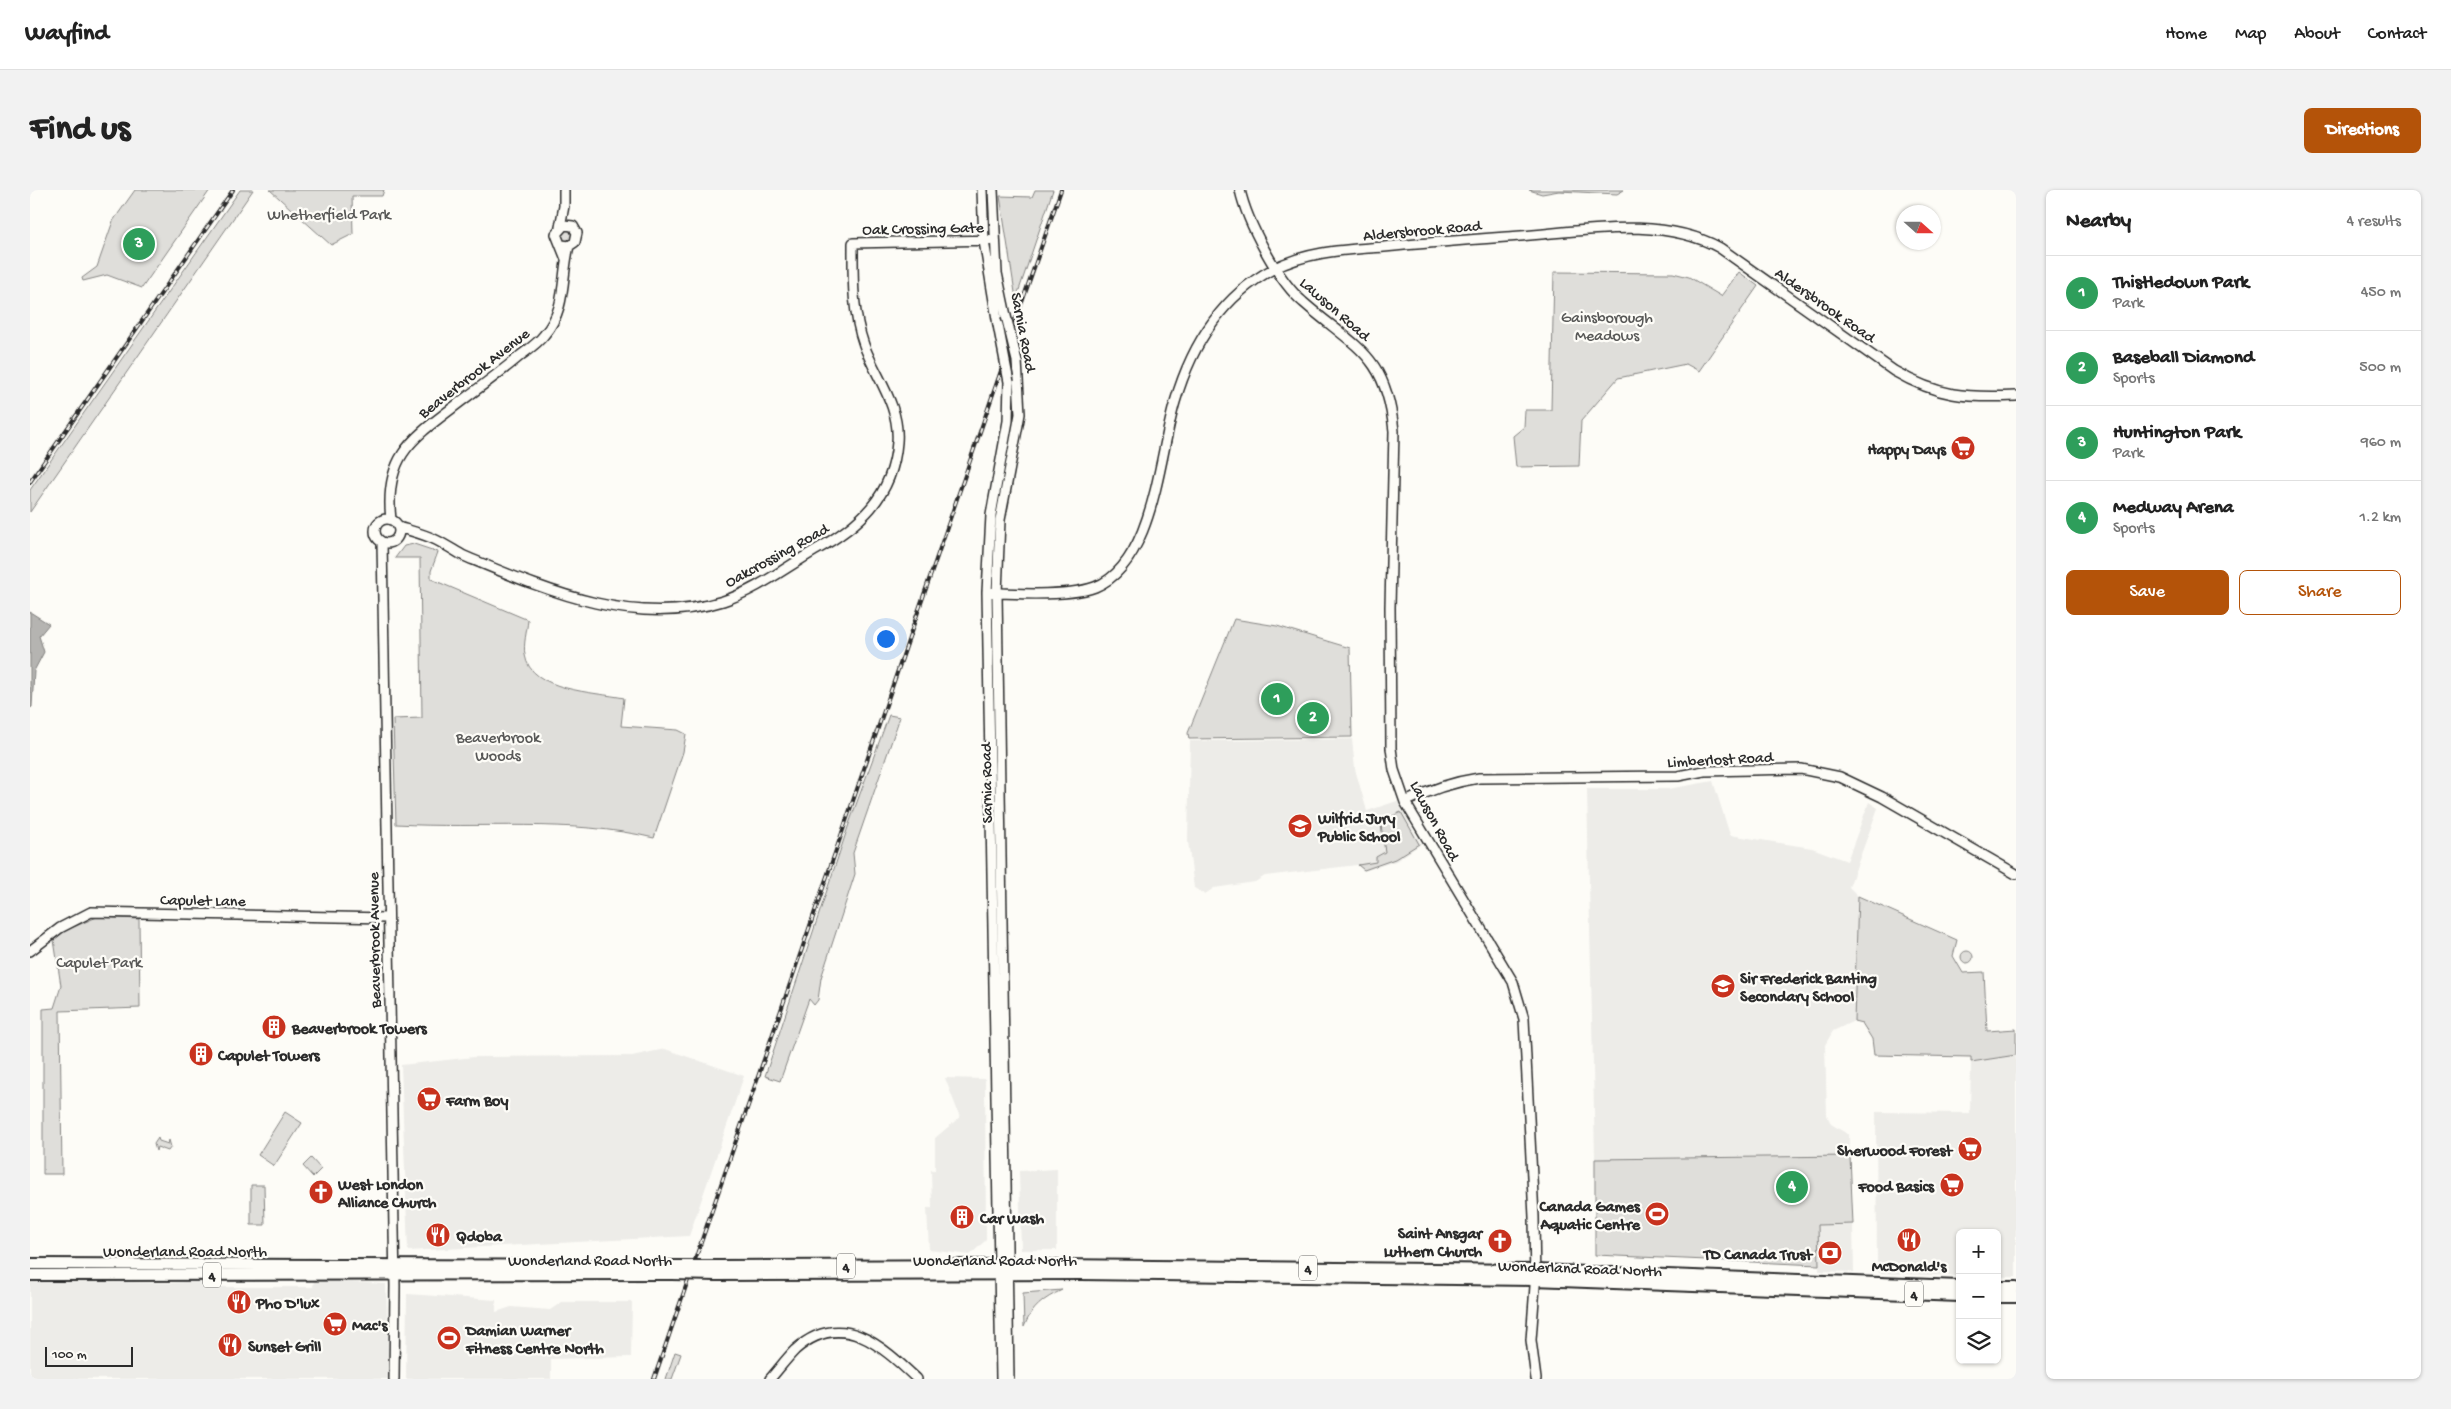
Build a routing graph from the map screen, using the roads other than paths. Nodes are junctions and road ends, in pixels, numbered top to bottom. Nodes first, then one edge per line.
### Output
1 (564, 190) edge
2 (982, 190) edge
3 (993, 190) edge
4 (1240, 190) edge
5 (564, 206) junction
6 (573, 226) junction
7 (560, 227) junction
8 (994, 240) junction
9 (984, 241) junction
10 (853, 243) joint
11 (566, 246) junction
12 (1274, 269) junction
13 (2016, 396) edge
14 (387, 520) junction
15 (398, 527) junction
16 (421, 534) junction
17 (390, 541) junction
18 (987, 592) junction
19 (997, 593) junction
20 (1405, 802) junction
21 (2016, 874) edge
22 (387, 918) junction
23 (30, 951) edge
24 (30, 1264) edge
25 (394, 1270) junction
26 (1004, 1270) junction
27 (30, 1275) edge
28 (1534, 1275) junction
29 (1956, 1286) edge
30 (2001, 1287) edge
31 (2016, 1287) edge
32 (1956, 1296) edge
33 (2001, 1297) edge
34 (2016, 1298) edge
35 (394, 1379) edge
36 (770, 1379) edge
37 (917, 1379) edge
38 (1000, 1379) edge
39 (1009, 1379) edge
40 (1536, 1379) edge

1 - 5 street
2 - 9 street, Sarnia Road
3 - 8 street, Sarnia Road
4 - 12 street, Lawson Road
5 - 6 street
5 - 7 street
6 - 7 street
6 - 11 street
7 - 11 street
8 - 9 street, Oak Crossing Gate
8 - 19 street, Sarnia Road, bridge
9 - 10 street, Oak Crossing Gate
9 - 18 street, Sarnia Road, bridge
10 - 16 street, Oakcrossing Road
11 - 14 street, Beaverbrook Avenue
12 - 13 street, Aldersbrook Road
12 - 19 street, Aldersbrook Road
12 - 20 street, Lawson Road
14 - 15 street
14 - 17 street
15 - 16 street, Oakcrossing Road
15 - 17 street
16 - 17 street
17 - 22 street, Beaverbrook Avenue
18 - 19 street, Aldersbrook Road
18 - 26 street, Sarnia Road
19 - 26 street, Sarnia Road
20 - 21 street, Limberlost Road
20 - 28 street, Lawson Road
22 - 23 street, Capulet Lane
22 - 25 street, Beaverbrook Avenue
24 - 25 main road, Wonderland Road North / 4
25 - 26 main road, Wonderland Road North / 4, bridge
25 - 27 main road, Wonderland Road North / 4
25 - 35 street, Beaverbrook Avenue
26 - 28 main road, Wonderland Road North / 4
26 - 38 street, Sarnia Road
26 - 39 street, Sarnia Road
28 - 29 main road, Wonderland Road North / 4
28 - 32 main road, Wonderland Road North / 4
28 - 40 street, Lawson Road
30 - 31 main road
33 - 34 main road
36 - 37 street

